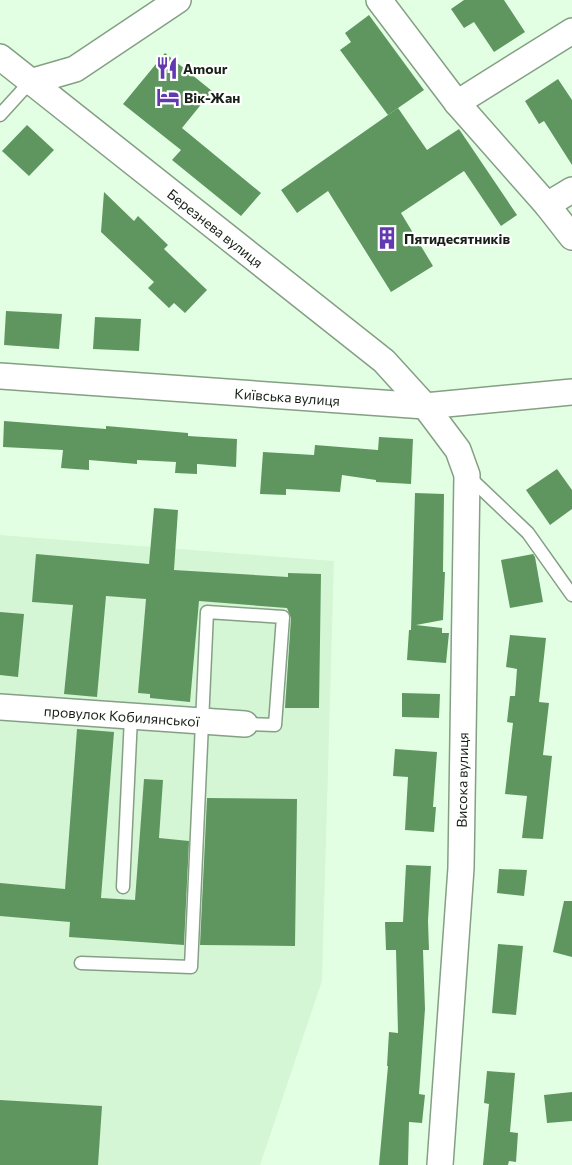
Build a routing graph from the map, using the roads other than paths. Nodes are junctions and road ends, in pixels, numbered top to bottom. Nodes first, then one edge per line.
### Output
1 (178, 0) edge
2 (379, 0) edge
3 (572, 31) edge
4 (0, 57) edge
5 (30, 82) junction
6 (457, 103) junction
7 (0, 115) edge
8 (572, 190) edge
9 (547, 204) junction
10 (572, 237) edge
11 (0, 376) edge
12 (572, 392) edge
13 (425, 406) junction
14 (467, 475) junction
15 (572, 595) edge
16 (0, 707) edge
17 (131, 717) junction
18 (201, 721) junction
19 (245, 724) joint
20 (122, 887) dead end
21 (81, 963) dead end
22 (440, 1165) edge

1 - 5 street
2 - 6 street
3 - 6 street
4 - 5 street, Березнева вулиця
5 - 7 lane
5 - 13 street, Березнева вулиця
6 - 9 street
8 - 9 street
9 - 10 street
11 - 13 street, Київська вулиця
12 - 13 street, Київська вулиця
13 - 14 street, Висока вулиця
14 - 15 lane
14 - 22 street, Висока вулиця
16 - 17 street, провулок Кобилянської
17 - 18 street, провулок Кобилянської
17 - 20 lane
18 - 19 street, провулок Кобилянської
18 - 19 lane
18 - 21 lane

